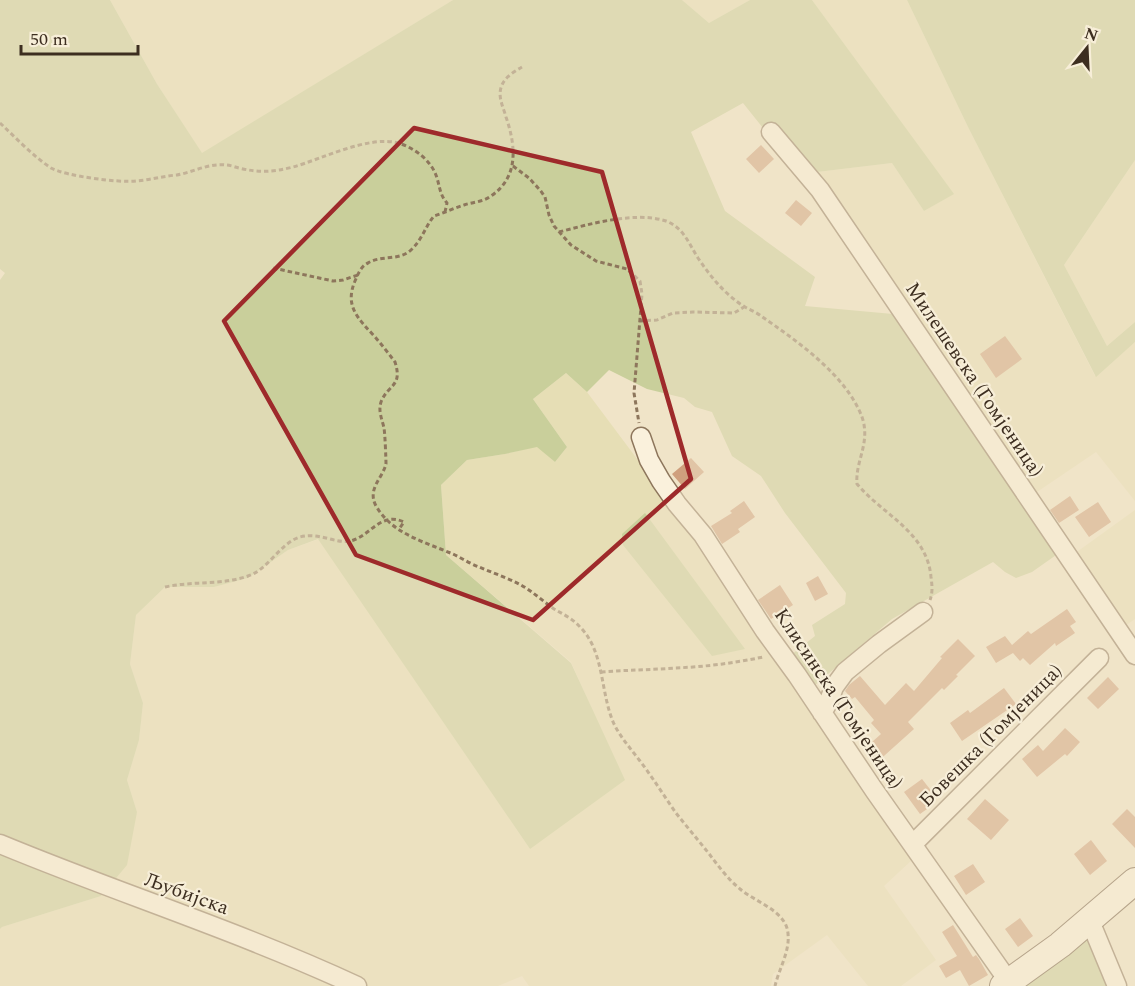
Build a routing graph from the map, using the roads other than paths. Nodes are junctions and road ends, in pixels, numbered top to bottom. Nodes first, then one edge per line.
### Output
1 (771, 132) dead end
2 (641, 437) road end
3 (924, 612) road end
4 (1135, 655) edge
5 (1099, 658) dead end
6 (822, 713) junction
7 (0, 844) edge
8 (913, 844) junction
9 (1135, 881) edge
10 (1090, 921) junction
11 (1006, 984) edge
12 (357, 986) edge
13 (1117, 986) edge

1 - 4 street, Милешевска (Гомјеница)
2 - 6 street, Клисинска (Гомјеница)
3 - 6 street
5 - 8 street, Бовешка (Гомјеница)
6 - 8 street, Клисинска (Гомјеница)
7 - 12 street, Љубијска
8 - 11 street, Клисинска (Гомјеница)
9 - 10 street
10 - 11 street
10 - 13 street

